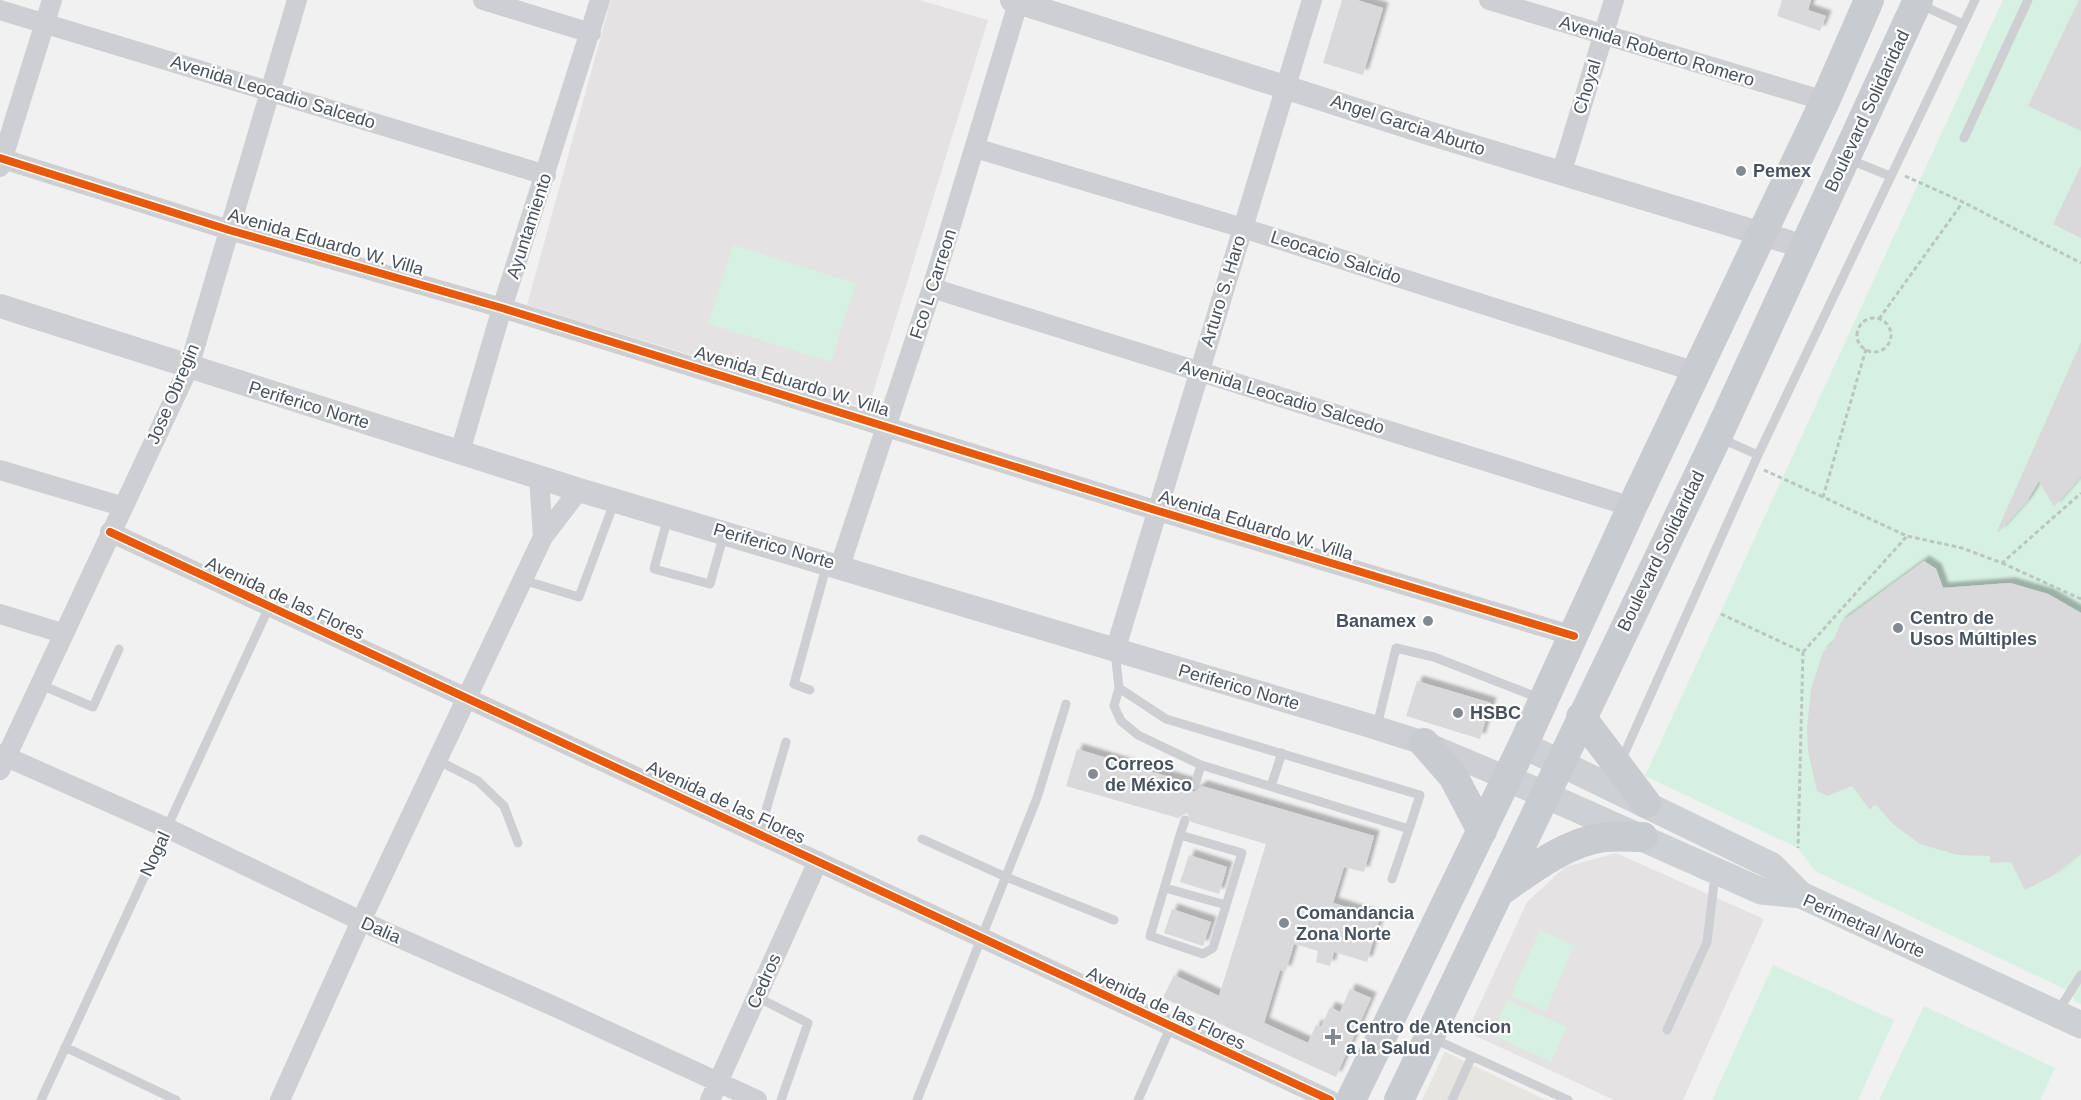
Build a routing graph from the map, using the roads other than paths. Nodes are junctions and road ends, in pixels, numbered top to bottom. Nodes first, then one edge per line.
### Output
1 (52, 0) edge
2 (297, 0) edge
3 (483, 0) edge
4 (600, 0) edge
5 (1312, 0) edge
6 (1489, 0) edge
7 (1614, 0) edge
8 (1869, 0) edge
9 (1975, 0) edge
10 (2028, 0) edge
11 (1017, 1) edge
12 (1918, 1) edge
13 (0, 9) edge
14 (45, 23) junction
15 (1964, 24) junction
16 (591, 33) junction
17 (1603, 35) junction
18 (1286, 86) junction
19 (270, 90) junction
20 (1824, 101) junction
21 (1964, 138) dead end
22 (975, 148) junction
23 (1847, 159) junction
24 (1, 161) edge
25 (1891, 173) junction
26 (1561, 174) junction
27 (546, 175) junction
28 (1243, 228) junction
29 (229, 230) junction
30 (1761, 233) junction
31 (1804, 247) junction
32 (932, 288) junction
33 (0, 306) edge
34 (502, 308) junction
35 (189, 366) junction
36 (1198, 371) junction
37 (1696, 372) junction
38 (887, 425) junction
39 (1717, 437) junction
40 (460, 452) junction
41 (1758, 455) junction
42 (0, 470) edge
43 (539, 477) junction
44 (579, 490) junction
45 (615, 500) junction
46 (122, 506) junction
47 (1632, 507) junction
48 (1155, 510) junction
49 (669, 516) junction
50 (110, 532) junction
51 (724, 532) junction
52 (543, 537) junction
53 (834, 564) junction
54 (522, 580) junction
55 (269, 607) junction
56 (0, 614) edge
57 (62, 633) junction
58 (1574, 636) junction
59 (119, 649) dead end
60 (1115, 651) junction
61 (39, 684) junction
62 (1119, 688) junction
63 (810, 690) dead end
64 (466, 699) junction
65 (1545, 700) junction
66 (1066, 704) dead end
67 (1581, 717) junction
68 (1376, 728) junction
69 (786, 742) dead end
70 (1424, 743) junction
71 (1523, 745) junction
72 (1282, 753) junction
73 (2, 760) edge
74 (437, 760) junction
75 (1560, 762) junction
76 (1201, 765) junction
77 (1618, 769) junction
78 (1507, 778) junction
79 (1196, 785) dead end
80 (1271, 786) junction
81 (1545, 796) junction
82 (1646, 803) junction
83 (1185, 820) dead end
84 (167, 828) junction
85 (1409, 829) junction
86 (1482, 831) junction
87 (759, 834) junction
88 (1180, 835) junction
89 (1642, 837) junction
90 (922, 839) dead end
91 (518, 843) dead end
92 (1469, 858) junction
93 (818, 861) junction
94 (1715, 870) junction
95 (1006, 877) junction
96 (1392, 879) dead end
97 (1503, 885) junction
98 (1165, 888) junction
99 (1802, 896) junction
100 (1226, 905) junction
101 (1114, 920) dead end
102 (360, 921) junction
103 (983, 939) junction
104 (2081, 975) edge
105 (757, 997) junction
106 (2056, 1013) junction
107 (2081, 1025) edge
108 (1171, 1026) junction
109 (1667, 1030) dead end
110 (1429, 1037) junction
111 (65, 1047) junction
112 (1472, 1056) junction
113 (714, 1091) edge
114 (1300, 1094) edge
115 (41, 1100) edge
116 (176, 1100) edge
117 (280, 1100) edge
118 (757, 1100) edge
119 (781, 1100) edge
120 (916, 1100) edge
121 (1138, 1100) edge
122 (1330, 1100) edge
123 (1351, 1100) edge
124 (1399, 1100) edge
125 (1452, 1100) edge
126 (1568, 1100) edge

1 - 14 street
2 - 19 street, Jose Obregin
3 - 16 street
4 - 16 street, Ayuntamiento
5 - 18 street, Arturo S. Haro
6 - 17 street, Avenida Roberto Romero
7 - 17 street, Choyal
8 - 20 main road
9 - 15 lane
10 - 21 lane
11 - 18 street, Angel Garcia Aburto
11 - 22 street, Fco L Carreon
12 - 15 lane
12 - 23 main road, Boulevard Solidaridad
13 - 14 street, Avenida Leocadio Salcedo
14 - 19 street, Avenida Leocadio Salcedo
14 - 24 street
15 - 25 lane
16 - 27 street, Ayuntamiento
17 - 20 street, Avenida Roberto Romero
17 - 26 street, Choyal
18 - 26 street, Angel Garcia Aburto
18 - 28 street, Arturo S. Haro
19 - 27 street, Avenida Leocadio Salcedo
19 - 29 street, Jose Obregin
20 - 30 main road
22 - 28 street, Leocacio Salcido
22 - 32 street, Fco L Carreon
23 - 25 lane
23 - 31 main road, Boulevard Solidaridad
24 - 29 street, Avenida Eduardo W. Villa
25 - 41 lane
26 - 30 street, Angel Garcia Aburto
27 - 34 street, Ayuntamiento
28 - 36 street, Arturo S. Haro
28 - 37 street, Leocacio Salcido
29 - 34 street, Avenida Eduardo W. Villa
29 - 35 street, Jose Obregin
30 - 31 street, Angel Garcia Aburto
30 - 37 main road
31 - 39 main road, Boulevard Solidaridad
32 - 36 street, Avenida Leocadio Salcedo
32 - 38 street, Fco L Carreon
33 - 35 street, Periferico Norte
34 - 38 street, Avenida Eduardo W. Villa
34 - 40 street, Ayuntamiento
35 - 40 street, Periferico Norte
35 - 46 street, Jose Obregin
36 - 47 street, Avenida Leocadio Salcedo
36 - 48 street, Arturo S. Haro
37 - 47 main road
38 - 48 street, Avenida Eduardo W. Villa
38 - 53 street, Fco L Carreon
39 - 41 lane
39 - 67 main road, Boulevard Solidaridad
40 - 43 street, Periferico Norte
41 - 77 lane
42 - 46 street
43 - 44 street, Periferico Norte
43 - 52 street
44 - 45 street, Periferico Norte
44 - 52 street
45 - 49 street, Periferico Norte
45 - 54 lane
46 - 50 street, Jose Obregin
47 - 58 main road
48 - 58 street, Avenida Eduardo W. Villa
48 - 60 street, Arturo S. Haro
49 - 51 street, Periferico Norte
49 - 51 lane
50 - 55 street, Avenida de las Flores
50 - 57 street, Jose Obregin
51 - 53 street, Periferico Norte
52 - 54 street
53 - 60 street, Periferico Norte
53 - 63 lane
54 - 64 street
55 - 64 street, Avenida de las Flores
55 - 84 lane, Nogal
56 - 57 street
57 - 61 street, Jose Obregin
58 - 65 main road
59 - 61 lane
60 - 62 lane
60 - 68 street, Periferico Norte
61 - 73 street, Jose Obregin
62 - 72 lane
62 - 76 lane
64 - 74 street
64 - 87 street, Avenida de las Flores
65 - 68 lane
65 - 71 main road
66 - 95 lane
67 - 75 main road, Boulevard Solidaridad
67 - 77 main road
68 - 70 street, Periferico Norte
69 - 87 lane
70 - 78 street, Periferico Norte
70 - 86 main road
71 - 75 main road
71 - 78 main road
72 - 80 lane
72 - 85 lane
73 - 84 street, Dalia
74 - 91 lane
74 - 102 street
75 - 81 main road, Boulevard Solidaridad
75 - 82 main road
76 - 79 lane
76 - 80 lane
77 - 82 main road
78 - 81 main road, Periferico Norte
78 - 86 main road
80 - 85 lane
81 - 89 main road, Perimetral Norte
81 - 97 main road, Boulevard Solidaridad
82 - 99 main road
83 - 88 lane
84 - 102 street, Dalia
84 - 111 lane, Nogal
85 - 96 lane
86 - 92 main road
87 - 93 street, Avenida de las Flores
88 - 98 lane
88 - 100 lane
89 - 94 main road, Perimetral Norte
89 - 97 main road
90 - 95 lane
92 - 97 main road
92 - 123 main road
93 - 103 street, Avenida de las Flores
93 - 105 street, Cedros
94 - 99 main road, Perimetral Norte
94 - 109 lane
95 - 101 lane
95 - 103 lane
97 - 110 main road, Boulevard Solidaridad
98 - 100 lane
98 - 100 lane
99 - 106 main road, Perimetral Norte
102 - 113 street, Dalia
102 - 117 street
103 - 108 street, Avenida de las Flores
103 - 120 lane
104 - 106 lane
105 - 113 street, Cedros
105 - 119 lane
106 - 107 main road, Perimetral Norte
108 - 114 street, Avenida de las Flores
108 - 121 lane
110 - 112 lane
110 - 124 main road, Boulevard Solidaridad
111 - 115 lane, Nogal
111 - 116 lane
112 - 125 lane
112 - 126 lane
113 - 118 street, Dalia
114 - 122 street, Avenida de las Flores

